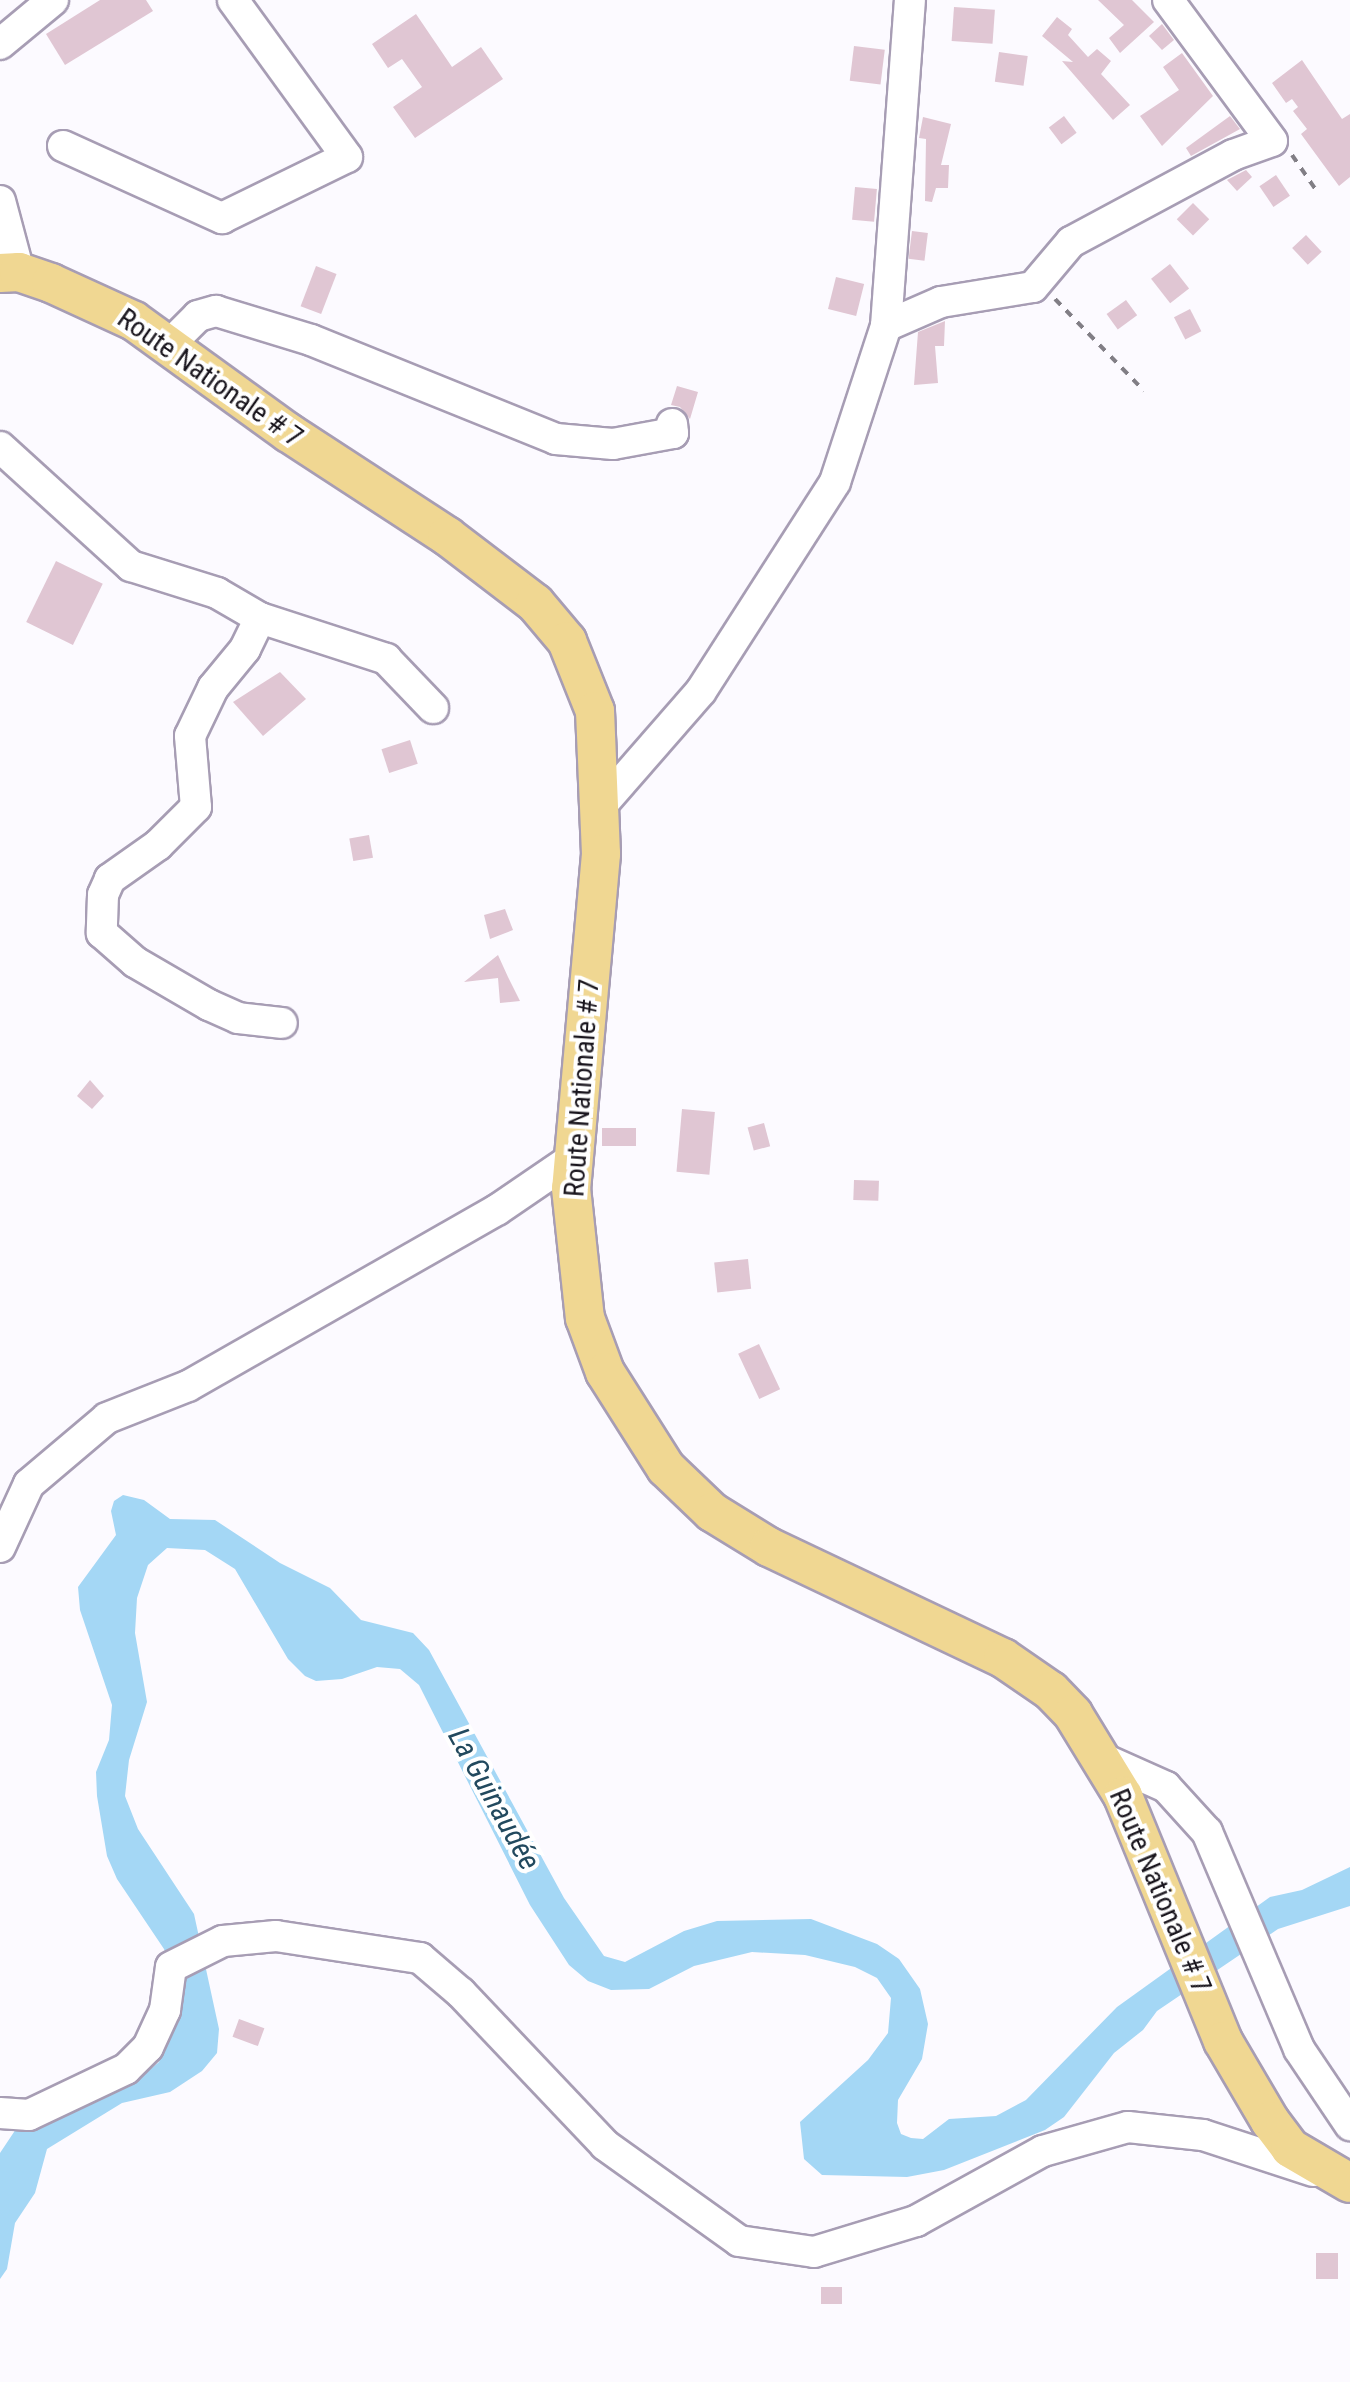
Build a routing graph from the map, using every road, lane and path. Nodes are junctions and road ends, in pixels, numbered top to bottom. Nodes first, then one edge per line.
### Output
1 (53, 0) edge
2 (233, 0) edge
3 (910, 0) edge
4 (1168, 0) edge
5 (0, 44) edge
6 (1272, 141) junction
7 (63, 146) dead end
8 (1318, 193) dead end
9 (0, 201) edge
10 (9, 272) edge
11 (1038, 281) junction
12 (886, 326) junction
13 (168, 346) junction
14 (1144, 391) dead end
15 (672, 424) dead end
16 (0, 447) edge
17 (260, 618) junction
18 (433, 708) dead end
19 (600, 808) junction
20 (282, 1022) dead end
21 (573, 1158) junction
22 (0, 1547) edge
23 (1100, 1757) junction
24 (0, 2113) edge
25 (1350, 2125) edge
26 (1349, 2183) edge

1 - 5 street
2 - 7 street
3 - 12 street
4 - 6 street
6 - 8 path
6 - 11 street
9 - 10 street
10 - 13 main road, Route Nationale # 7
11 - 12 street
11 - 14 path
12 - 19 street
13 - 15 street
13 - 19 main road, Route Nationale # 7
16 - 17 street
17 - 18 street
17 - 20 street
19 - 21 main road, Route Nationale # 7
21 - 22 street
21 - 23 main road, Route Nationale # 7
23 - 25 street
23 - 26 main road, Route Nationale # 7
24 - 26 street

